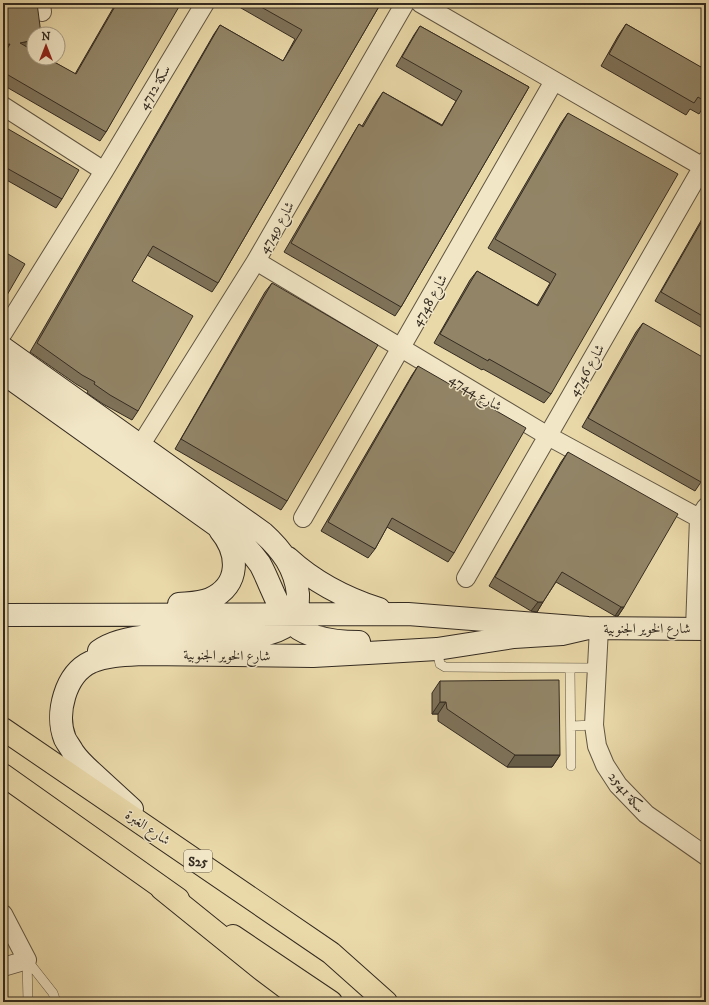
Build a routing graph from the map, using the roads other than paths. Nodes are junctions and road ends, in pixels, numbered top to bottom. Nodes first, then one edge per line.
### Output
1 (204, 3) edge
2 (404, 3) edge
3 (420, 3) edge
4 (554, 81) junction
5 (3, 106) edge
6 (704, 164) edge
7 (104, 171) junction
8 (256, 261) junction
9 (3, 333) edge
10 (402, 347) junction
11 (3, 348) edge
12 (3, 373) edge
13 (548, 436) junction
14 (140, 446) junction
15 (702, 513) edge
16 (303, 518) dead end
17 (210, 519) junction
18 (283, 553) junction
19 (466, 578) dead end
20 (408, 614) junction
21 (3, 615) edge
22 (28, 615) junction
23 (291, 617) junction
24 (593, 628) junction
25 (701, 629) edge
26 (514, 637) junction
27 (437, 649) junction
28 (90, 663) junction
29 (570, 668) junction
30 (597, 668) junction
31 (594, 725) junction
32 (571, 726) junction
33 (3, 729) edge
34 (571, 766) dead end
35 (3, 775) edge
36 (161, 836) junction
37 (706, 856) edge
38 (162, 889) junction
39 (3, 914) edge
40 (27, 960) junction
41 (3, 966) edge
42 (28, 1002) edge
43 (56, 1002) edge
44 (305, 1002) edge
45 (332, 1002) edge
46 (386, 1002) edge

1 - 7 street, سكة 4712
2 - 8 street, 4749 شارع
3 - 4 street
4 - 6 street
4 - 10 street, 4748 شارع
5 - 7 street
6 - 13 street, 4746 شارع
7 - 9 street, سكة 4712
8 - 10 street, 4744 شارع
8 - 14 street, 4749 شارع
10 - 13 street, 4744 شارع
10 - 16 street, 4748 شارع
11 - 14 street
12 - 17 street
13 - 15 street, 4744 شارع
13 - 19 street, 4746 شارع
14 - 18 street
15 - 25 street
17 - 22 street
17 - 23 street
18 - 20 street
18 - 23 street
20 - 23 street, شارع الخوير الجنوبية
20 - 24 street, شارع الخوير الجنوبية
21 - 22 street, شارع الخوير الجنوبية
22 - 23 street, شارع الخوير الجنوبية
23 - 26 street
23 - 28 street
24 - 25 street, شارع الخوير الجنوبية
24 - 26 street, شارع الخوير الجنوبية
24 - 30 street, سكة 2541
26 - 27 street, شارع الخوير الجنوبية
27 - 28 street, شارع الخوير الجنوبية
27 - 29 lane
28 - 36 street, شارع الخوير الجنوبية
29 - 30 lane
29 - 32 lane
30 - 31 street, سكة 2541
31 - 32 lane
31 - 37 street, سكة 2541
32 - 34 lane
33 - 36 main road, شارع الغبرة / S25
35 - 38 main road
36 - 46 main road, شارع الغبرة / S25
38 - 44 main road
38 - 45 main road
39 - 40 street
40 - 41 street
40 - 42 lane
40 - 43 lane

